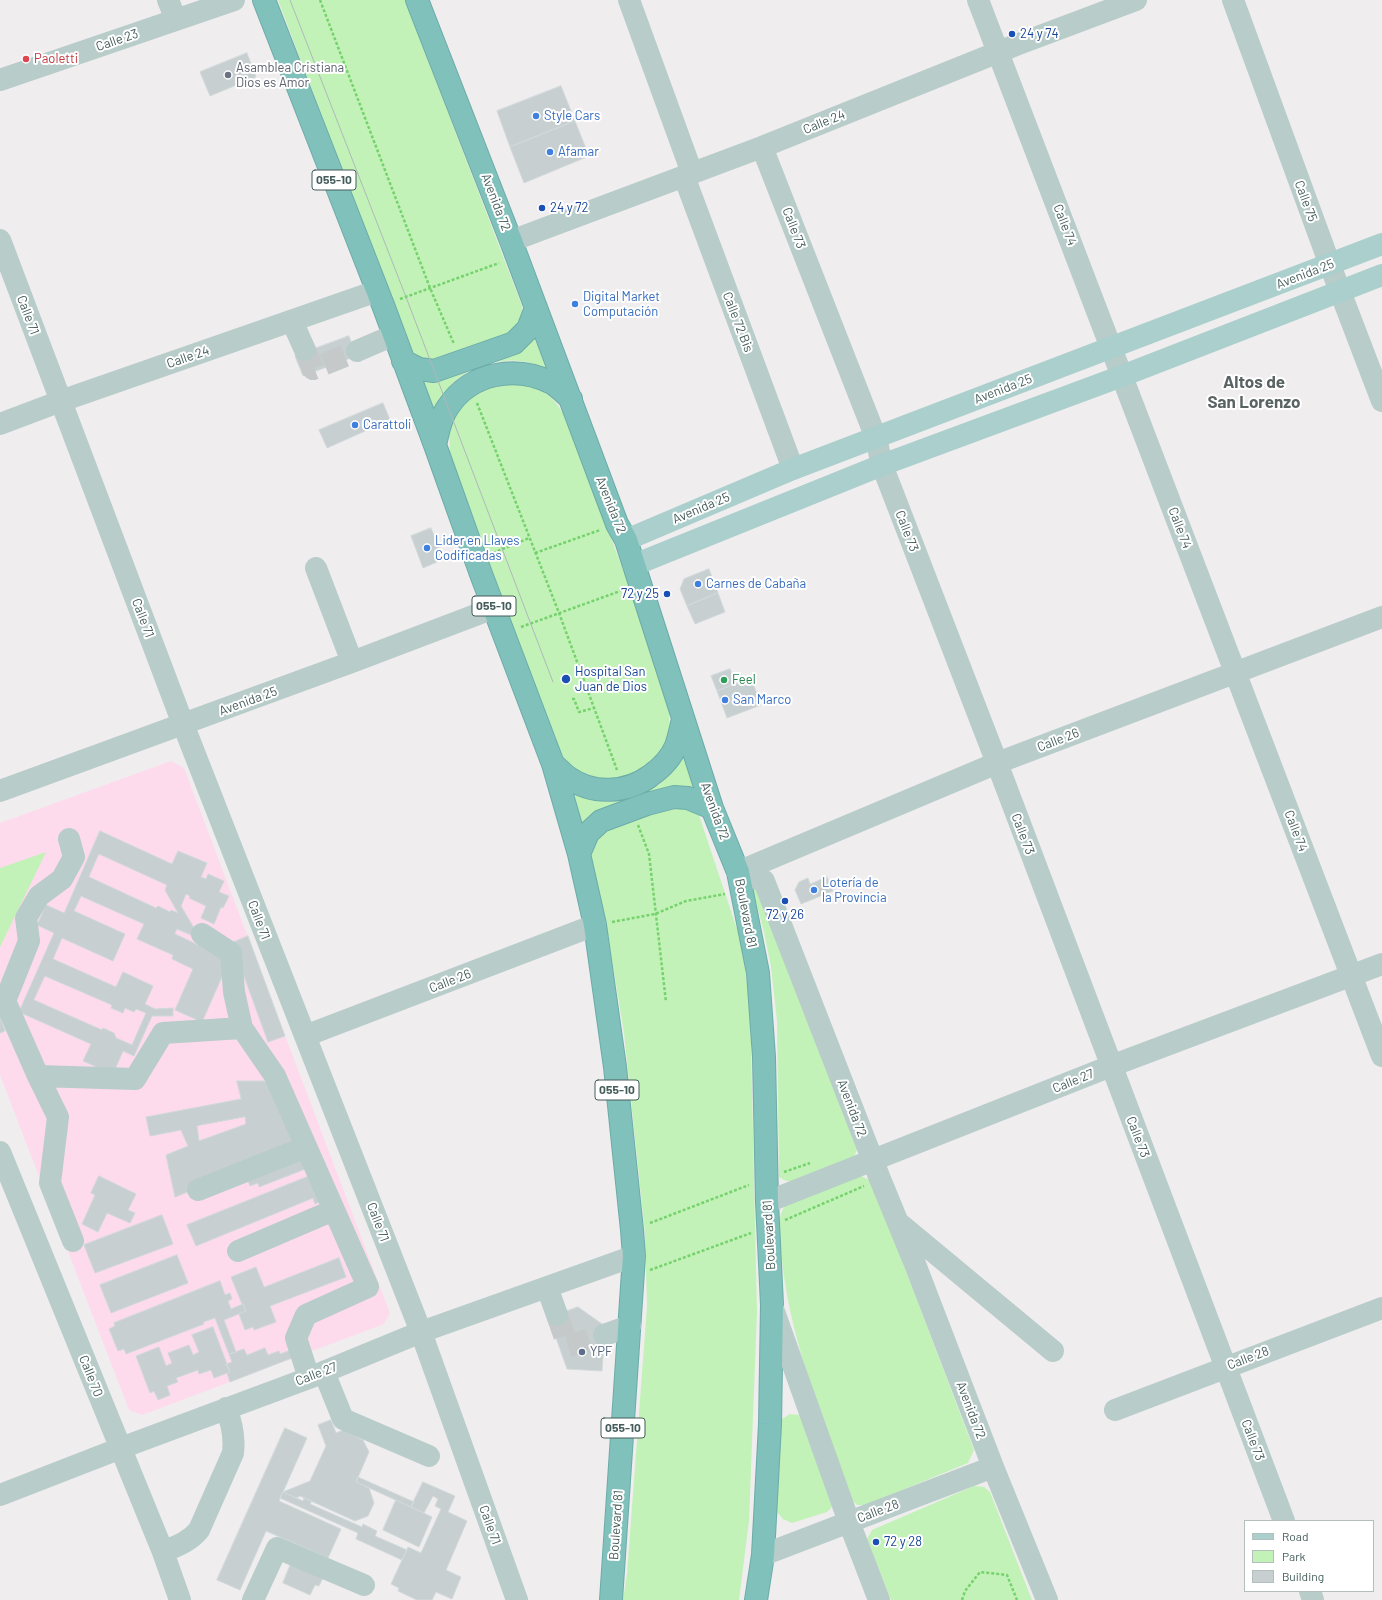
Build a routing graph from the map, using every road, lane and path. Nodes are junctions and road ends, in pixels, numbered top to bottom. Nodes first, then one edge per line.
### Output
1 (168, 0) edge
2 (234, 0) edge
3 (264, 0) edge
4 (320, 0) edge
5 (417, 0) edge
6 (629, 0) edge
7 (978, 0) edge
8 (1136, 0) edge
9 (1233, 0) edge
10 (176, 20) junction
11 (998, 54) junction
12 (0, 80) edge
13 (762, 147) junction
14 (688, 175) junction
15 (0, 240) edge
16 (1382, 244) edge
17 (514, 249) junction
18 (1330, 264) junction
19 (1382, 275) edge
20 (430, 288) junction
21 (1341, 291) junction
22 (380, 298) junction
23 (536, 308) junction
24 (292, 321) junction
25 (394, 335) junction
26 (1112, 348) junction
27 (305, 350) tunnel mouth
28 (357, 351) tunnel mouth
29 (404, 361) junction
30 (461, 362) junction
31 (1122, 376) junction
32 (470, 385) junction
33 (572, 400) junction
34 (61, 401) junction
35 (1382, 401) edge
36 (0, 424) edge
37 (876, 438) junction
38 (435, 445) junction
39 (882, 466) junction
40 (793, 469) junction
41 (622, 532) junction
42 (529, 538) junction
43 (535, 553) junction
44 (494, 558) dead end
45 (316, 568) dead end
46 (637, 575) junction
47 (494, 608) junction
48 (559, 613) junction
49 (1382, 617) edge
50 (504, 634) junction
51 (352, 662) junction
52 (1236, 672) junction
53 (572, 699) dead end
54 (594, 708) junction
55 (683, 719) junction
56 (183, 724) junction
57 (997, 763) junction
58 (553, 764) junction
59 (624, 789) junction
60 (0, 791) edge
61 (712, 808) junction
62 (632, 809) junction
63 (69, 839) dead end
64 (579, 854) junction
65 (740, 882) junction
66 (655, 914) junction
67 (595, 925) junction
68 (202, 934) dead end
69 (1382, 964) edge
70 (1351, 974) junction
71 (666, 1002) dead end
72 (242, 1028) junction
73 (305, 1036) junction
74 (1382, 1056) edge
75 (1111, 1066) junction
76 (38, 1076) junction
77 (306, 1147) junction
78 (0, 1152) edge
79 (873, 1161) junction
80 (198, 1190) dead end
81 (767, 1202) junction
82 (334, 1210) junction
83 (896, 1221) junction
84 (73, 1241) dead end
85 (238, 1251) dead end
86 (634, 1256) junction
87 (547, 1287) junction
88 (772, 1305) junction
89 (1382, 1308) edge
90 (557, 1315) tunnel mouth
91 (630, 1326) junction
92 (421, 1332) junction
93 (604, 1335) tunnel mouth
94 (1053, 1351) dead end
95 (1225, 1367) junction
96 (317, 1375) junction
97 (226, 1408) junction
98 (1115, 1410) dead end
99 (121, 1448) junction
100 (429, 1456) dead end
101 (993, 1467) junction
102 (0, 1495) edge
103 (1284, 1520) edge
104 (849, 1522) junction
105 (163, 1552) junction
106 (763, 1555) junction
107 (364, 1586) dead end
108 (180, 1600) edge
109 (253, 1600) edge
110 (517, 1600) edge
111 (611, 1600) edge
112 (756, 1600) edge
113 (879, 1600) edge
114 (962, 1600) edge
115 (1017, 1600) edge
116 (1047, 1600) edge

1 - 10 street
2 - 10 street, Calle 23
3 - 22 highway, 055-10
4 - 20 path
5 - 17 highway, Avenida 72
6 - 14 street
7 - 11 street, Calle 74
8 - 11 street, Calle 24
9 - 18 street, Calle 75
10 - 12 street, Calle 23
11 - 13 street, Calle 24
11 - 26 street, Calle 74
13 - 14 street, Calle 24
13 - 37 street, Calle 73
14 - 17 street, Calle 24
14 - 40 street, Calle 72 Bis
15 - 34 street, Calle 71
16 - 18 main road, Avenida 25
17 - 20 path
17 - 23 highway, Avenida 72
18 - 21 street, Calle 75
18 - 26 main road, Avenida 25
19 - 21 main road, Avenida 25
20 - 22 path
20 - 30 path
21 - 31 main road, Avenida 25
21 - 35 street, Calle 75
22 - 24 street, Calle 24
22 - 25 highway, 055-10
23 - 30 highway
23 - 33 highway, Avenida 72
24 - 27 street
24 - 34 street, Calle 24
25 - 28 street
25 - 29 highway, 055-10
26 - 31 street, Calle 74
26 - 37 main road, Avenida 25
29 - 30 highway
29 - 38 highway, 055-10
31 - 39 main road, Avenida 25
31 - 52 street, Calle 74
32 - 33 highway
32 - 38 highway
32 - 42 path
33 - 41 highway, Avenida 72
34 - 36 street, Calle 24
34 - 56 street, Calle 71
37 - 39 street, Calle 73
37 - 40 main road, Avenida 25
38 - 47 highway, 055-10
39 - 46 main road, Avenida 25
39 - 57 street, Calle 73
40 - 41 main road, Avenida 25
41 - 43 path
41 - 46 highway, Avenida 72
42 - 43 path
42 - 44 path
43 - 48 path
45 - 51 street
46 - 48 path
46 - 55 highway, Avenida 72
47 - 50 highway, 055-10
47 - 51 street, Avenida 25
48 - 50 path
48 - 54 path
49 - 52 street, Calle 26
50 - 58 highway, 055-10
51 - 56 street, Avenida 25
52 - 57 street, Calle 26
52 - 70 street, Calle 74
53 - 54 path
54 - 59 path
55 - 59 highway
55 - 61 highway, Avenida 72
56 - 60 street, Avenida 25
56 - 73 street, Calle 71
57 - 65 street, Calle 26
57 - 75 street, Calle 73
58 - 59 highway
58 - 64 highway, 055-10
61 - 62 highway
61 - 65 highway, Avenida 72
62 - 64 highway
62 - 66 path
63 - 76 street
64 - 67 highway, 055-10
65 - 66 path
65 - 79 street, Avenida 72
65 - 81 highway, Boulevard 81
66 - 67 path
66 - 71 path
67 - 73 street, Calle 26
67 - 86 highway, Boulevard 81 / 055-10
68 - 72 street
69 - 70 street, Calle 27
70 - 74 street, Calle 74
70 - 75 street, Calle 27
72 - 76 street
72 - 77 street
73 - 92 street, Calle 71
75 - 79 street, Calle 27
75 - 95 street, Calle 73
76 - 84 street
77 - 80 street
77 - 82 street
78 - 99 street, Calle 70
79 - 81 street, Calle 27
79 - 83 street, Avenida 72
81 - 88 highway, Boulevard 81
82 - 85 street
82 - 96 street
83 - 94 street
83 - 101 street, Avenida 72
86 - 87 street, Calle 27
86 - 91 highway, Boulevard 81 / 055-10
87 - 90 street
87 - 92 street, Calle 27
88 - 104 street
88 - 106 highway, Boulevard 81
89 - 95 street, Calle 28
91 - 93 street
91 - 111 highway, Boulevard 81 / 055-10
92 - 96 street, Calle 27
92 - 110 street, Calle 71
95 - 98 street, Calle 28
95 - 103 street, Calle 73
96 - 97 street, Calle 27
96 - 100 street
97 - 99 street, Calle 27
97 - 105 street
99 - 102 street, Calle 27
99 - 105 street, Calle 70
101 - 104 street, Calle 28
101 - 116 street, Avenida 72
104 - 106 street, Calle 28
104 - 113 street
105 - 108 street, Calle 70
106 - 112 highway, Boulevard 81
107 - 109 street
114 - 115 path

